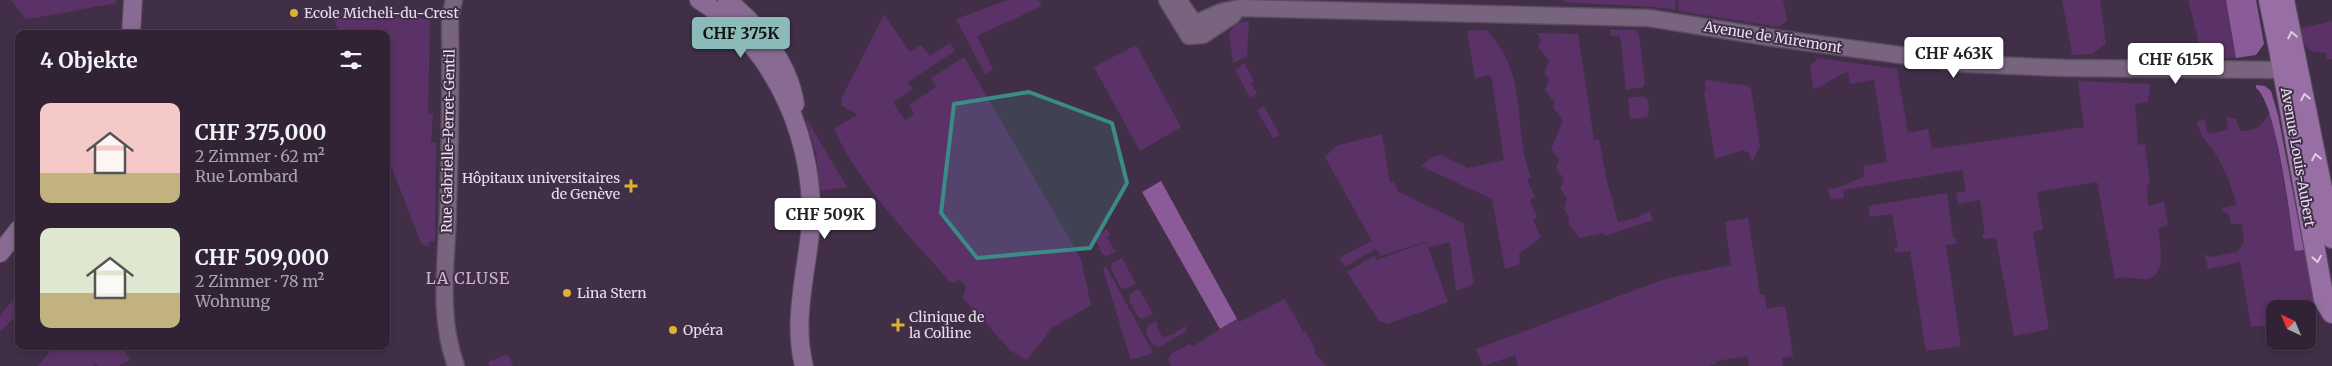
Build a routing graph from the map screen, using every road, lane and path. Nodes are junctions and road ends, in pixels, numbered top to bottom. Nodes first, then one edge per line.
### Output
1 (132, 0) edge
2 (454, 0) edge
3 (699, 0) edge
4 (727, 0) edge
5 (1167, 0) edge
6 (1178, 0) edge
7 (2268, 0) edge
8 (2284, 0) edge
9 (131, 30) edge
10 (1195, 32) junction
11 (2291, 70) junction
12 (772, 76) junction
13 (789, 83) junction
14 (797, 124) junction
15 (15, 234) edge
16 (2332, 238) edge
17 (0, 253) edge
18 (2332, 313) edge
19 (456, 366) edge
20 (804, 366) edge

1 - 9 main road
2 - 19 street, Rue Gabrielle-Perret-Gentil
3 - 12 main road
4 - 13 main road
5 - 10 street
6 - 10 street
7 - 11 main road, Avenue Louis-Aubert
11 -> 8 main road, Avenue Louis-Aubert
10 - 11 street, Avenue de Miremont
16 -> 11 main road, Avenue Louis-Aubert
11 -> 18 main road, Avenue Louis-Aubert
12 - 13 main road
12 - 14 main road
13 - 14 main road
14 - 20 main road
15 - 17 main road

